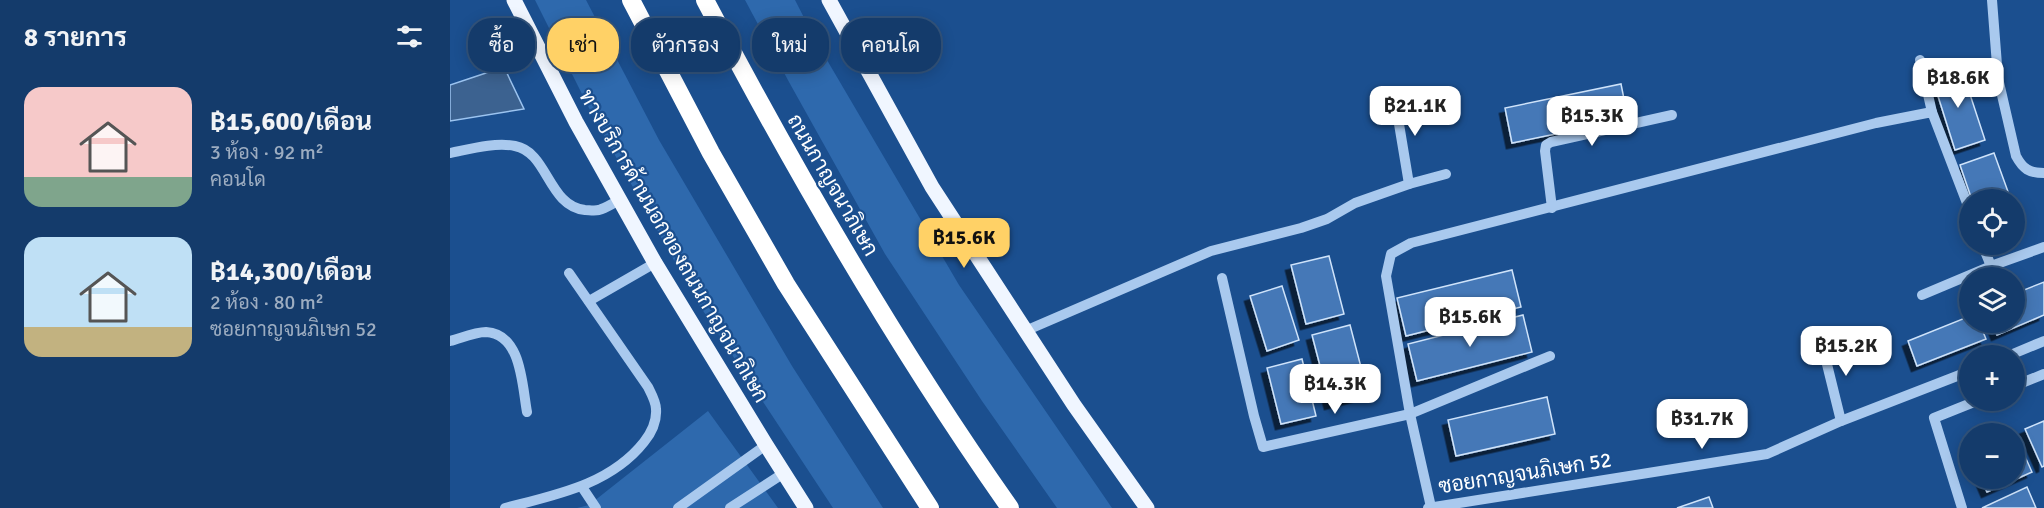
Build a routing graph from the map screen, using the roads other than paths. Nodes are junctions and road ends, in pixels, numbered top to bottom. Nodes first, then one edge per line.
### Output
1 (514, 0) edge
2 (631, 0) edge
3 (705, 0) edge
4 (829, 0) edge
5 (1992, 0) edge
6 (1920, 60) dead end
7 (1394, 94) dead end
8 (1932, 112) junction
9 (1672, 116) dead end
10 (450, 153) edge
11 (2044, 173) edge
12 (1446, 174) dead end
13 (1408, 184) junction
14 (1962, 189) edge
15 (620, 200) junction
16 (1552, 208) junction
17 (2044, 247) edge
18 (1986, 255) edge
19 (655, 263) junction
20 (1990, 266) junction
21 (569, 273) dead end
22 (1222, 278) dead end
23 (1922, 295) dead end
24 (589, 301) junction
25 (1025, 331) junction
26 (1821, 340) dead end
27 (450, 341) edge
28 (2044, 341) edge
29 (2025, 349) edge
30 (1550, 356) dead end
31 (1959, 375) edge
32 (2044, 375) edge
33 (2025, 382) edge
34 (1959, 408) edge
35 (527, 412) dead end
36 (1410, 414) junction
37 (1841, 421) junction
38 (766, 445) junction
39 (784, 472) junction
40 (582, 487) junction
41 (505, 508) edge
42 (596, 508) edge
43 (678, 508) edge
44 (730, 508) edge
45 (806, 508) edge
46 (930, 508) edge
47 (1010, 508) edge
48 (1147, 508) edge
49 (1430, 508) edge
50 (1962, 508) edge

1 - 15 main road, ทางบริการด้านนอกของถนนกาญจนาภิเษก
2 - 46 highway
3 - 47 highway, ถนนกาญจนาภิเษก
4 - 25 main road
5 - 11 street
6 - 8 street
7 - 13 street
8 - 14 street
8 - 16 street
9 - 16 street
10 - 15 street
12 - 13 street
13 - 25 street
15 - 19 main road, ทางบริการด้านนอกของถนนกาญจนาภิเษก
16 - 36 street
17 - 20 street
18 - 20 street
19 - 24 street
19 - 38 main road, ทางบริการด้านนอกของถนนกาญจนาภิเษก
20 - 23 street
21 - 24 street
22 - 36 street
24 - 40 street
25 - 48 main road
26 - 37 street
27 - 35 street
28 - 29 street
30 - 36 street
31 - 37 street, ซอยกาญจนภิเษก 52
32 - 33 street
34 - 50 street
36 - 49 street
37 - 49 street, ซอยกาญจนภิเษก 52
38 - 39 main road, ทางบริการด้านนอกของถนนกาญจนาภิเษก
38 - 43 street
39 - 44 street
39 - 45 main road, ทางบริการด้านนอกของถนนกาญจนาภิเษก
40 - 41 street
40 - 42 street

